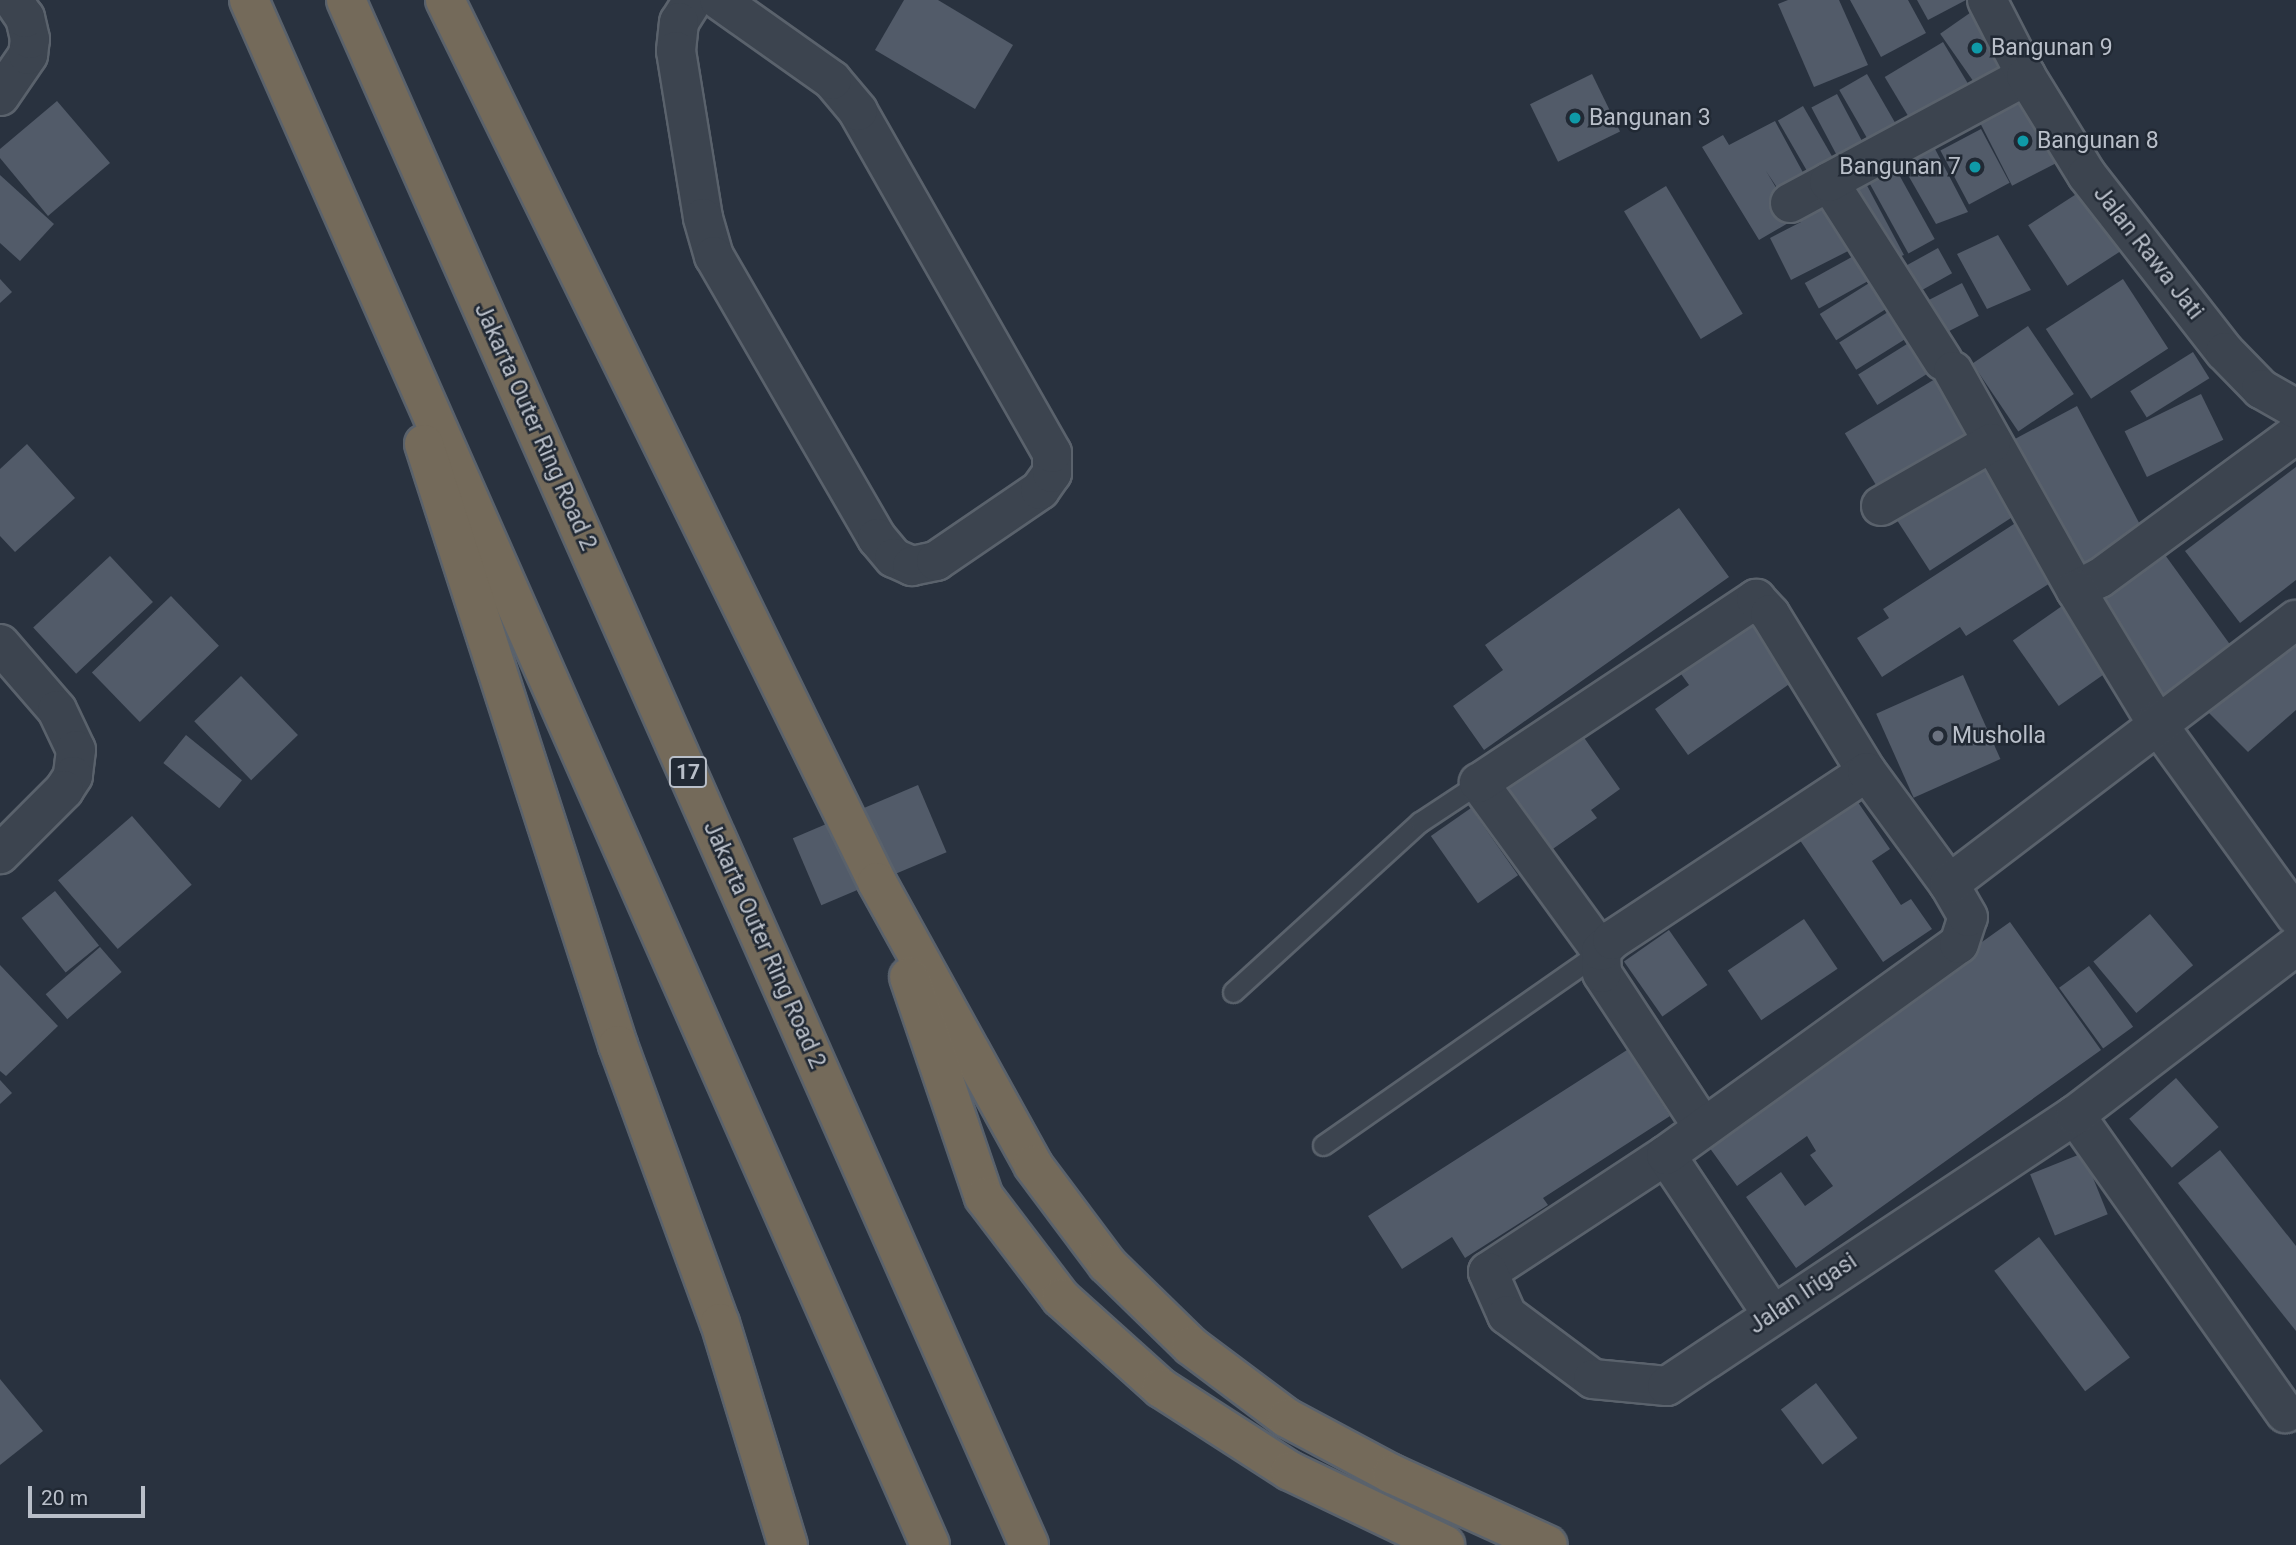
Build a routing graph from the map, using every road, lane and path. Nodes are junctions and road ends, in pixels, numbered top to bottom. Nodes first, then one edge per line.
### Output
1 (13, 0) edge
2 (249, 0) edge
3 (346, 0) edge
4 (445, 0) edge
5 (693, 0) edge
6 (719, 0) edge
7 (1987, 0) edge
8 (2025, 76) junction
9 (0, 96) edge
10 (1829, 182) junction
11 (1790, 203) dead end
12 (358, 240) junction
13 (2296, 409) edge
14 (2296, 434) edge
15 (1991, 443) junction
16 (1881, 506) dead end
17 (2076, 590) junction
18 (2296, 620) edge
19 (0, 644) edge
20 (2156, 722) junction
21 (1867, 772) junction
22 (1479, 783) junction
23 (0, 854) edge
24 (877, 882) junction
25 (1949, 884) junction
26 (2296, 916) edge
27 (2296, 946) edge
28 (1601, 951) junction
29 (1233, 992) dead end
30 (2075, 1115) junction
31 (1703, 1127) junction
32 (1323, 1145) dead end
33 (1666, 1156) junction
34 (1772, 1314) junction
35 (2285, 1413) dead end
36 (788, 1545) edge
37 (930, 1545) edge
38 (1029, 1545) edge
39 (1445, 1545) edge
40 (1548, 1545) edge

1 - 9 street
2 - 12 highway
3 - 38 highway, Jakarta Outer Ring Road 2 / 17
4 - 24 highway
5 - 6 street
7 - 8 street, Jalan Rawa Jati
8 - 10 street
8 - 13 street, Jalan Rawa Jati
10 - 11 street
10 - 15 street
12 - 36 highway
12 - 37 highway
14 - 17 street
15 - 16 street
15 - 17 street
17 - 20 street
18 - 20 street
19 - 23 street
20 - 25 street
20 - 26 street
21 - 22 street
21 - 25 street
21 - 28 street
22 - 28 street
22 - 29 lane
24 - 39 highway
24 - 40 highway
25 - 31 street
27 - 30 street, Jalan Irigasi
28 - 31 street
28 - 32 lane
30 - 34 street, Jalan Irigasi
30 - 35 street
31 - 33 street
33 - 34 street
33 - 34 street, Jalan Irigasi

